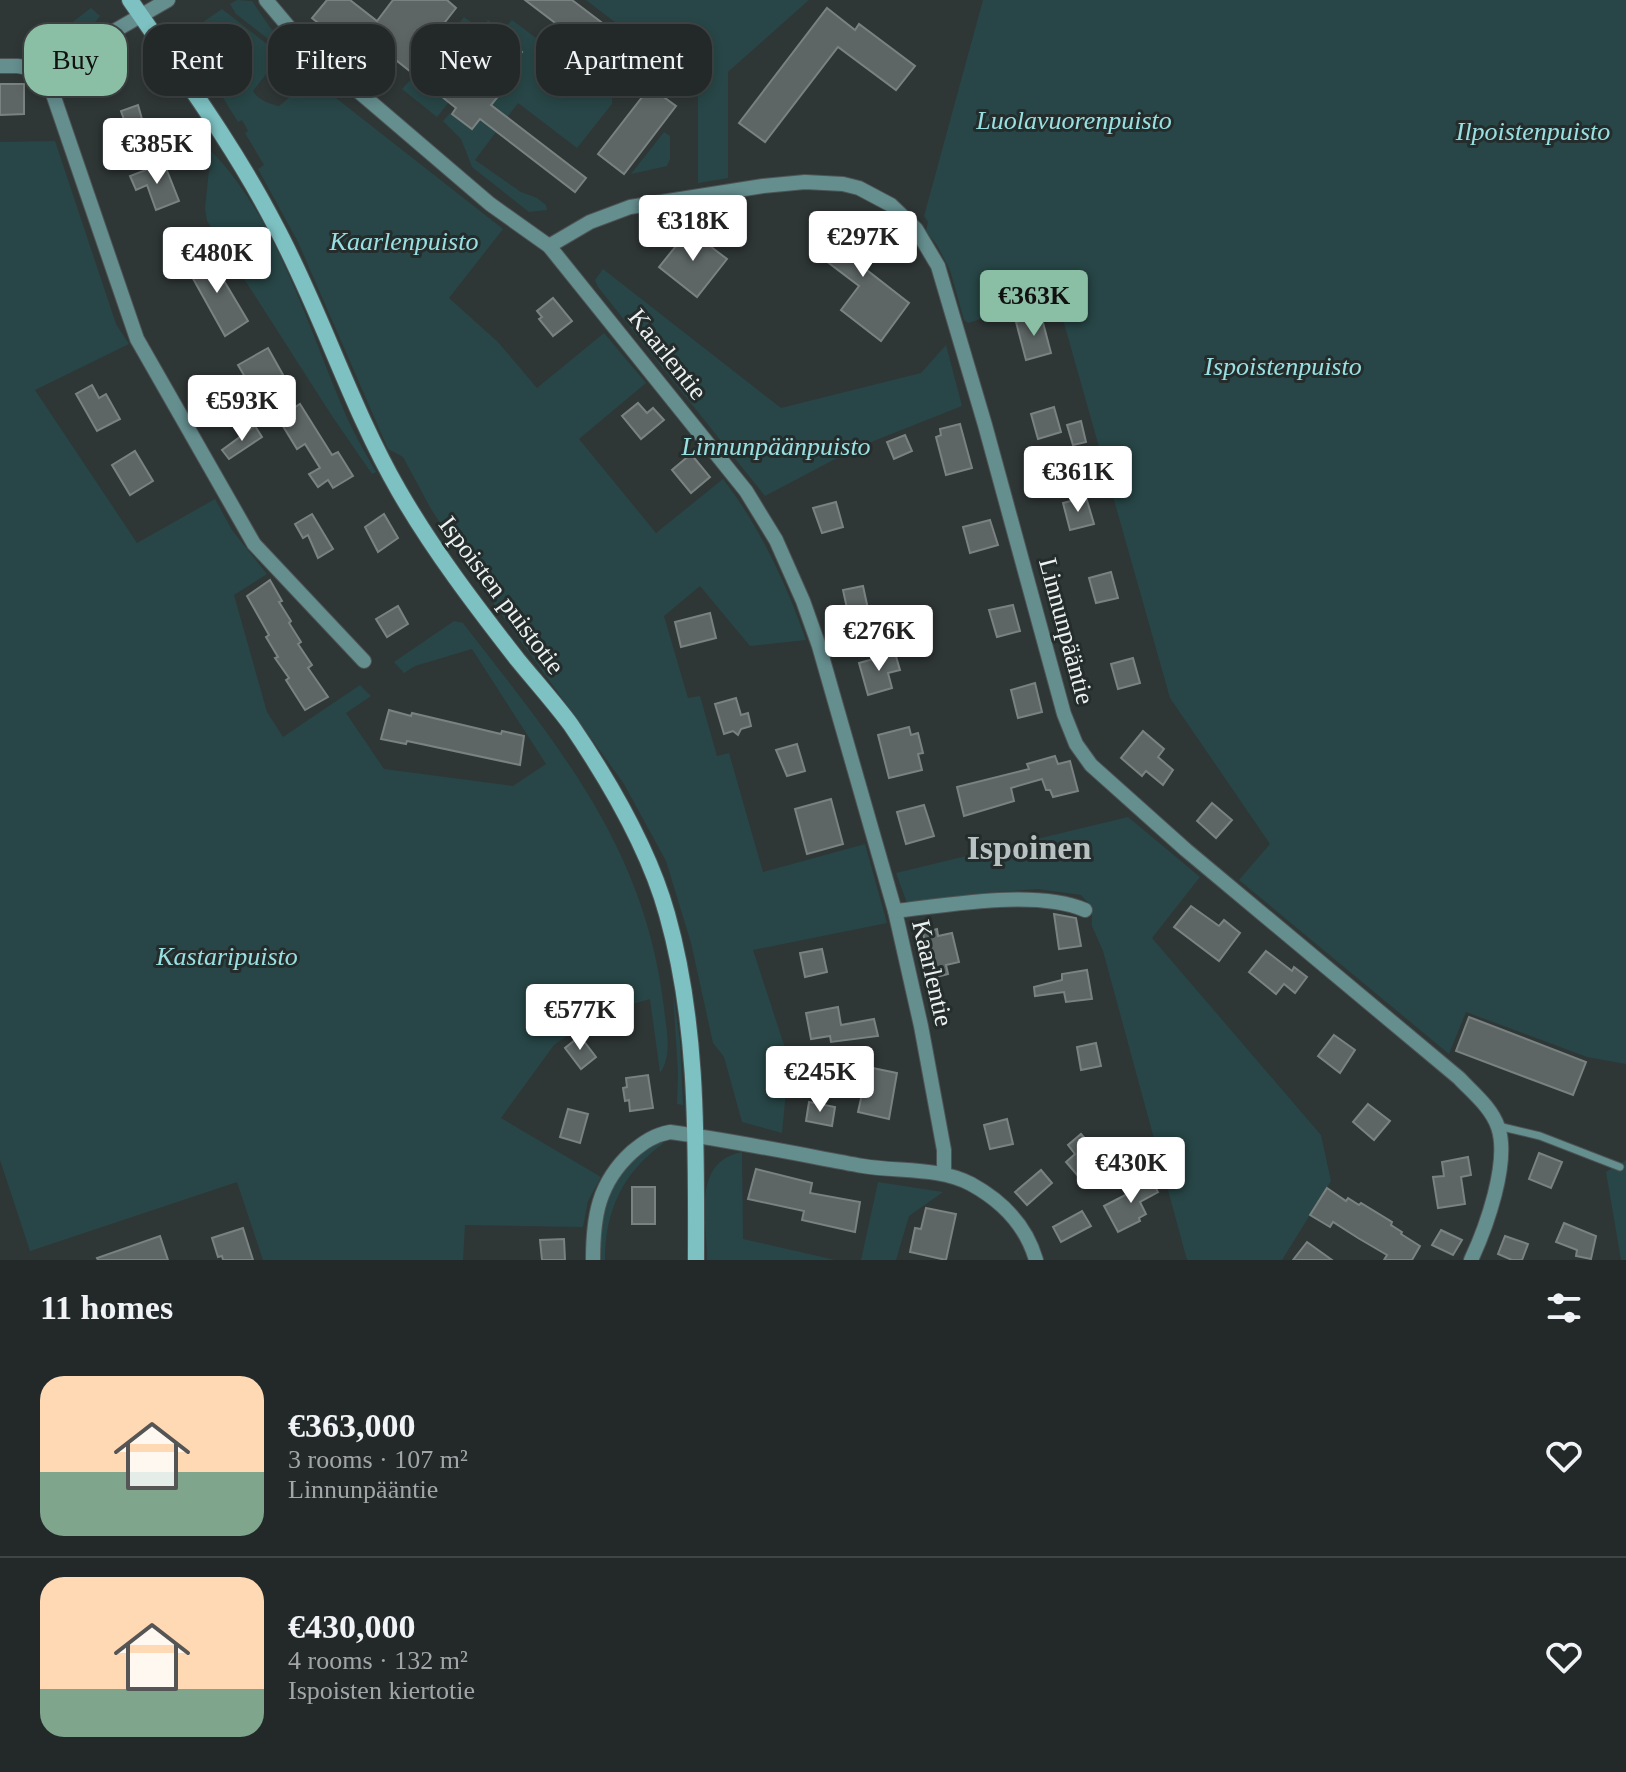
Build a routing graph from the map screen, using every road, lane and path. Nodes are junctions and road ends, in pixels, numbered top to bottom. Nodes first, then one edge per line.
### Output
1 (130, 0) edge
2 (168, 0) edge
3 (266, 0) edge
4 (141, 16) junction
5 (127, 24) edge
6 (0, 66) edge
7 (24, 67) edge
8 (54, 96) edge
9 (549, 246) junction
10 (364, 661) dead end
11 (1085, 910) dead end
12 (895, 911) junction
13 (1498, 1126) junction
14 (696, 1136) junction
15 (1620, 1167) dead end
16 (944, 1174) junction
17 (593, 1260) edge
18 (696, 1260) edge
19 (1036, 1260) edge
20 (1471, 1260) edge

1 - 4 main road, Ispoisten puistotie
2 - 4 street
3 - 9 street, Kaarlentie
4 - 5 street
4 - 14 main road, Ispoisten puistotie
6 - 7 street
8 - 10 street
9 - 12 street, Kaarlentie
9 - 13 street, Linnunpääntie
11 - 12 street
12 - 16 street, Kaarlentie
13 - 15 lane
13 - 20 street
14 - 16 street
14 - 17 street
14 - 18 main road, Ispoisten puistotie
16 - 19 street

